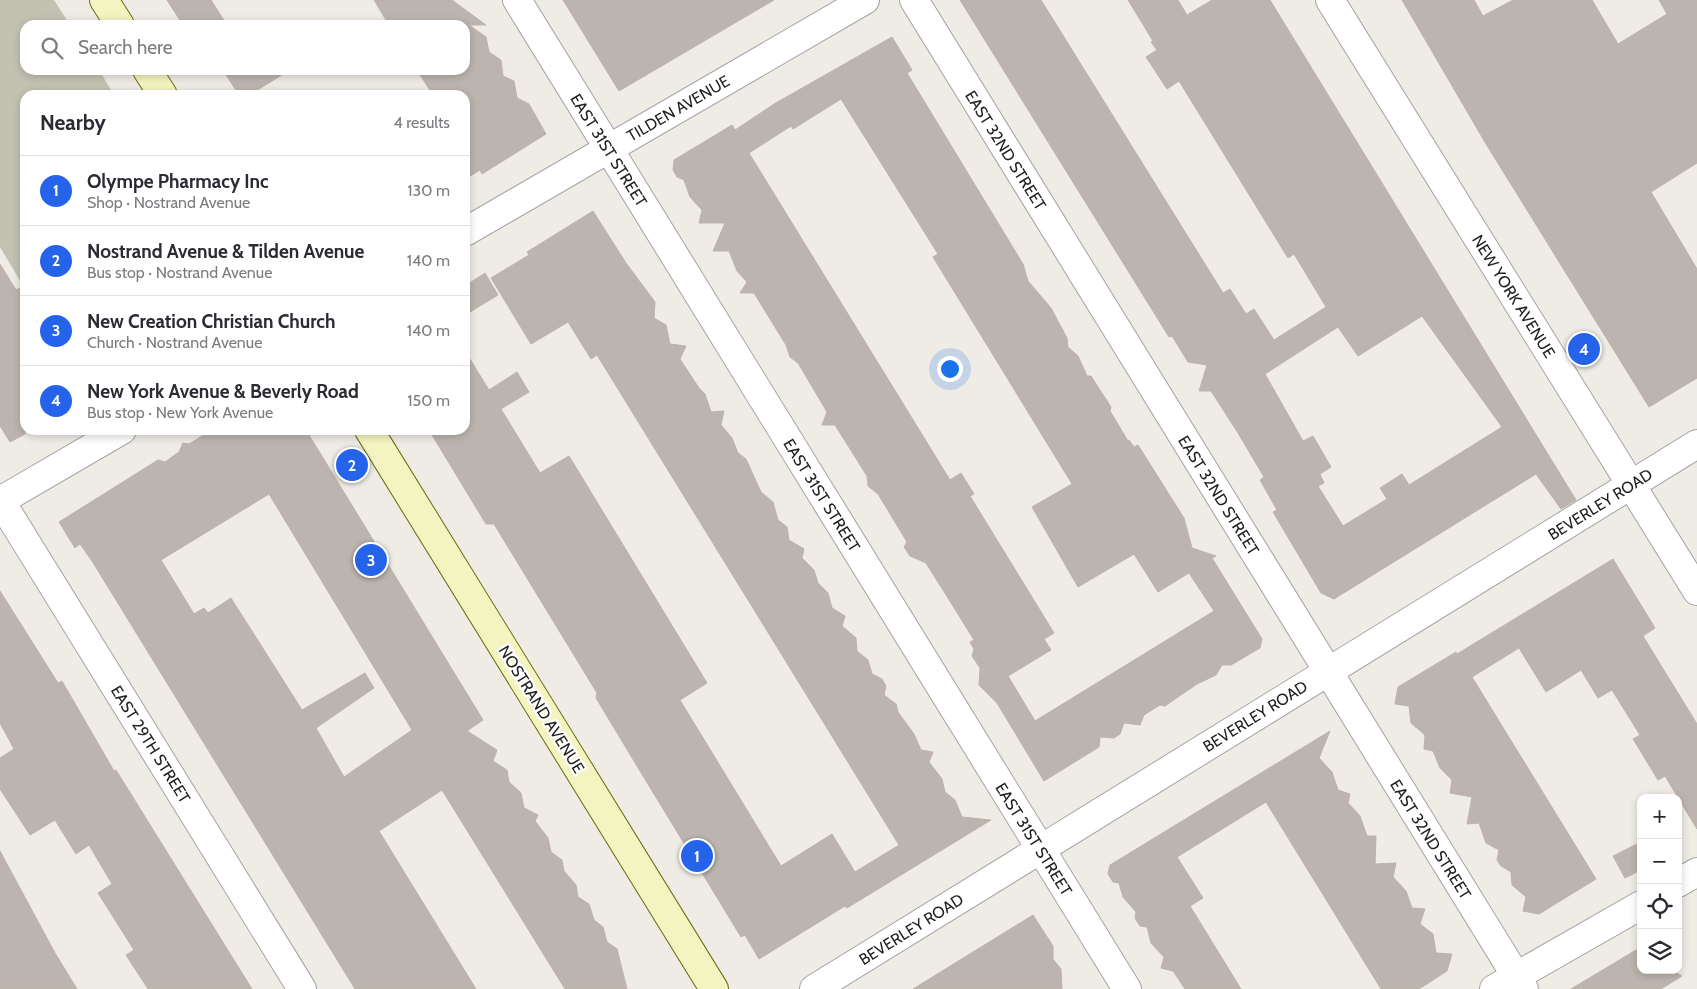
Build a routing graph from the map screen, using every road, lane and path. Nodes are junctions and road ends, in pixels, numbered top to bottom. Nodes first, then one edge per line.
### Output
1 (104, 0) edge
2 (517, 0) edge
3 (865, 0) edge
4 (914, 0) edge
5 (1330, 0) edge
6 (117, 20) edge
7 (151, 75) edge
8 (160, 90) edge
9 (609, 148) junction
10 (470, 229) edge
11 (113, 435) edge
12 (372, 435) edge
13 (1697, 444) edge
14 (1631, 484) junction
15 (0, 500) edge
16 (1697, 591) edge
17 (1328, 672) junction
18 (1040, 849) junction
19 (1697, 872) edge
20 (1682, 881) edge
21 (1637, 907) edge
22 (1511, 985) edge
23 (302, 989) edge
24 (714, 989) edge
25 (814, 989) edge
26 (1127, 989) edge

1 - 6 main road
2 - 9 street, EAST 31ST STREET
3 - 9 street, TILDEN AVENUE
4 - 17 street, EAST 32ND STREET
5 - 14 street, NEW YORK AVENUE
7 - 8 main road
9 - 10 street, TILDEN AVENUE
9 - 18 street, EAST 31ST STREET
11 - 15 street
12 - 24 main road, NOSTRAND AVENUE
13 - 14 street, BEVERLEY ROAD
14 - 16 street, NEW YORK AVENUE
14 - 17 street, BEVERLEY ROAD
15 - 23 street, EAST 29TH STREET
17 - 18 street, BEVERLEY ROAD
17 - 22 street, EAST 32ND STREET
18 - 25 street, BEVERLEY ROAD
18 - 26 street, EAST 31ST STREET
19 - 20 street
21 - 22 street

